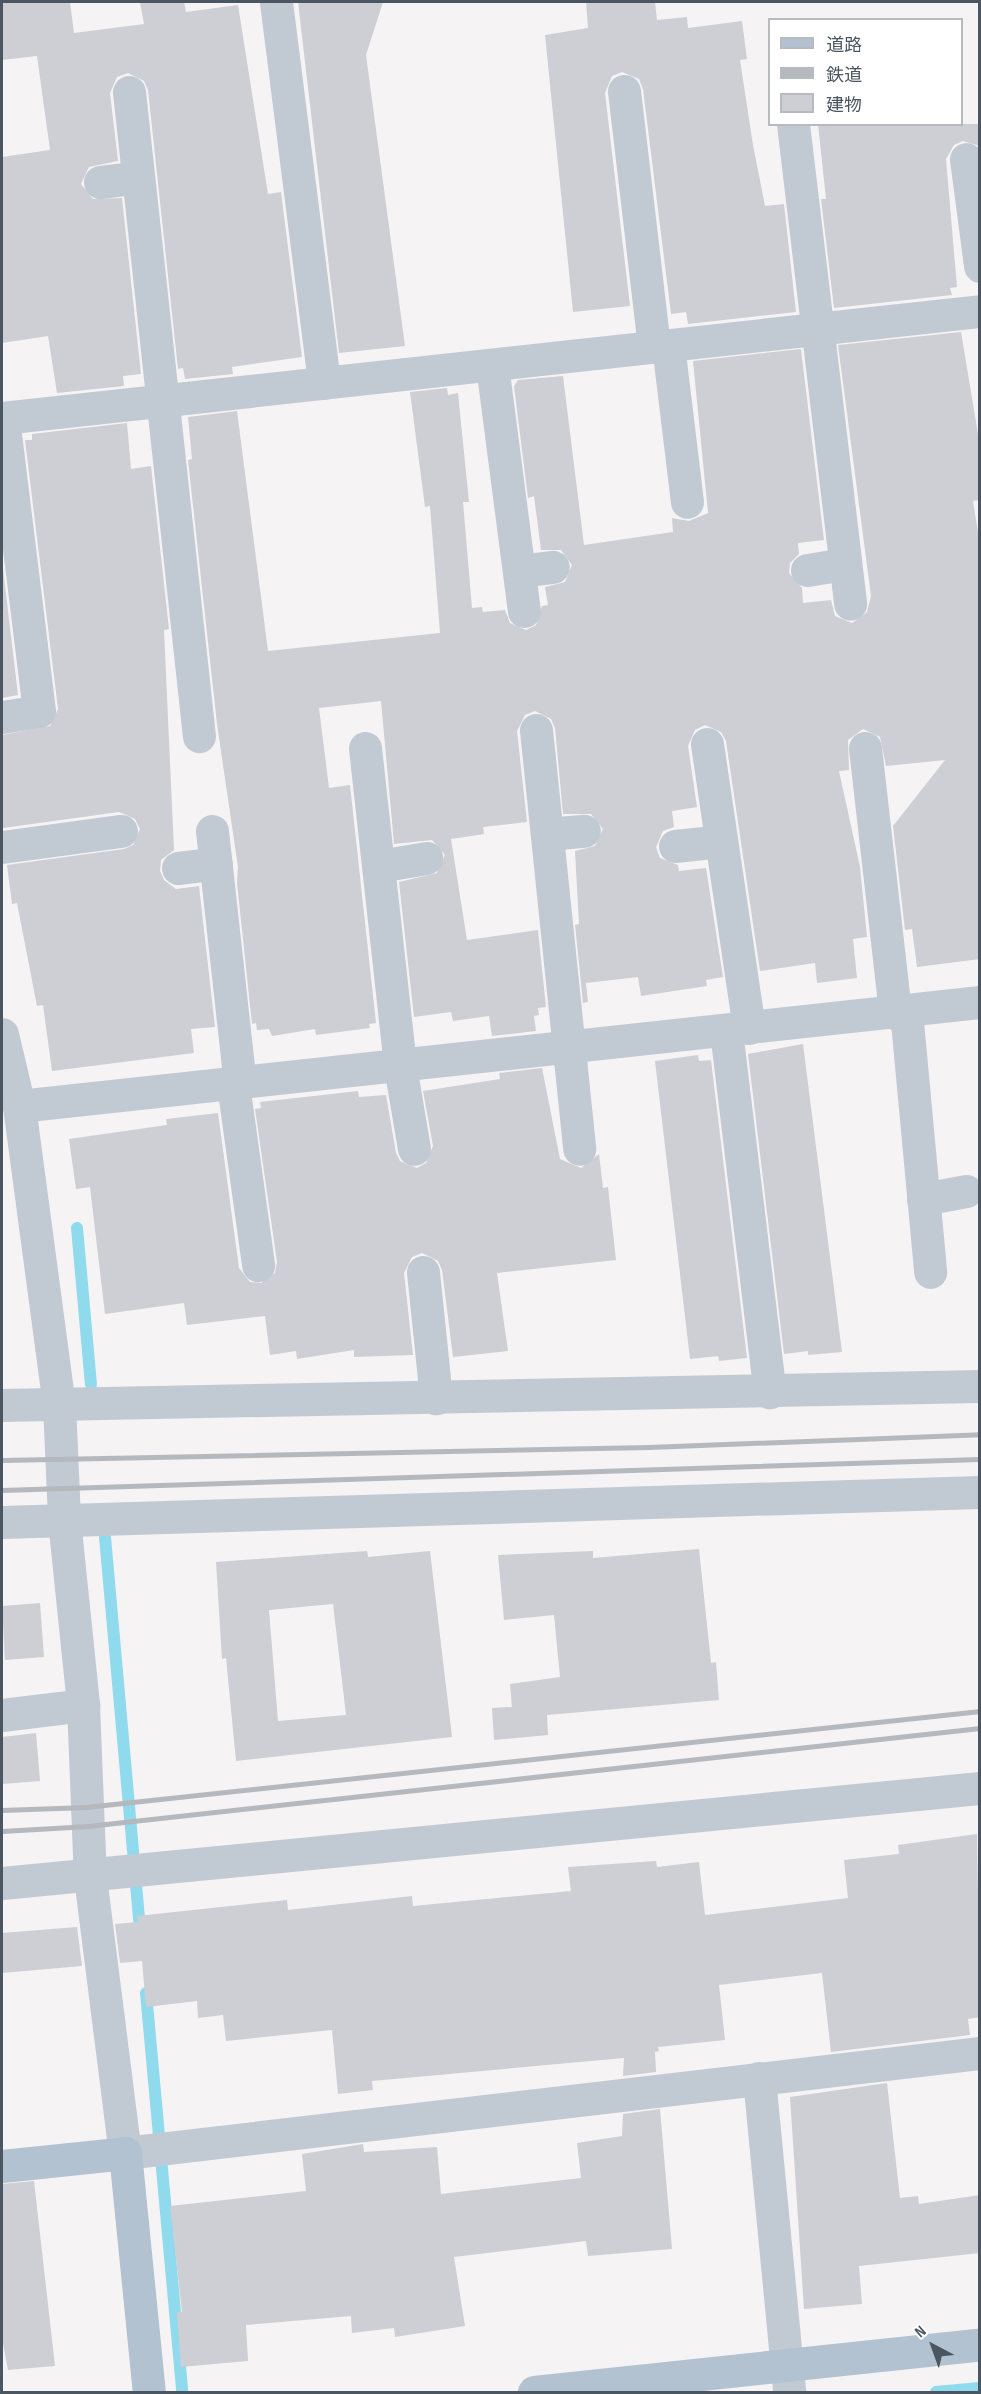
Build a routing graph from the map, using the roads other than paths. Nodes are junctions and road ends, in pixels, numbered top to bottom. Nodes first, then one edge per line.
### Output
1 (276, 2) edge
2 (624, 91) dead end
3 (129, 92) dead end
4 (793, 126) edge
5 (966, 159) dead end
6 (138, 177) junction
7 (100, 182) dead end
8 (980, 266) edge
9 (980, 311) edge
10 (814, 329) junction
11 (661, 346) junction
12 (492, 365) junction
13 (324, 383) junction
14 (162, 400) junction
15 (2, 418) edge
16 (687, 502) dead end
17 (845, 564) junction
18 (553, 567) dead end
19 (807, 570) dead end
20 (519, 571) junction
21 (850, 604) dead end
22 (524, 611) dead end
23 (2, 717) edge
24 (536, 730) dead end
25 (198, 736) dead end
26 (707, 744) dead end
27 (365, 748) dead end
28 (865, 748) dead end
29 (121, 831) dead end
30 (212, 831) dead end
31 (584, 831) dead end
32 (547, 834) junction
33 (722, 841) junction
34 (675, 846) dead end
35 (2, 847) edge
36 (426, 858) dead end
37 (216, 863) junction
38 (379, 866) junction
39 (178, 868) dead end
40 (980, 1002) edge
41 (901, 1012) junction
42 (737, 1029) junction
43 (568, 1048) junction
44 (4, 1054) edge
45 (400, 1066) junction
46 (237, 1083) junction
47 (18, 1106) junction
48 (414, 1149) dead end
49 (579, 1149) dead end
50 (966, 1191) dead end
51 (923, 1199) junction
52 (258, 1265) dead end
53 (423, 1272) dead end
54 (930, 1272) dead end
55 (980, 1386) edge
56 (770, 1392) junction
57 (436, 1398) junction
58 (59, 1404) junction
59 (2, 1405) edge
60 (980, 1492) edge
61 (64, 1520) junction
62 (2, 1522) edge
63 (83, 1705) junction
64 (2, 1715) edge
65 (980, 1788) edge
66 (90, 1877) junction
67 (2, 1883) edge
68 (980, 2053) edge
69 (759, 2078) junction
70 (129, 2153) junction
71 (2, 2166) edge
72 (980, 2344) edge
73 (787, 2378) edge
74 (149, 2392) edge
75 (534, 2392) edge

1 - 13 street
2 - 11 street
3 - 6 street
4 - 10 street
5 - 8 street
6 - 7 street
6 - 14 street
9 - 10 street
10 - 11 street
10 - 17 street
11 - 12 street
11 - 16 street
12 - 13 street
12 - 20 street
13 - 14 street
14 - 15 street
14 - 25 street
15 - 23 street
17 - 19 street
17 - 21 street
18 - 20 street
20 - 22 street
24 - 32 street
26 - 33 street
27 - 38 street
28 - 41 street
29 - 35 street
30 - 37 street
31 - 32 street
32 - 43 street
33 - 34 street
33 - 42 street
36 - 38 street
37 - 39 street
37 - 46 street
38 - 45 street
40 - 41 street
41 - 42 street
41 - 51 street
42 - 43 street
42 - 56 street
43 - 45 street
43 - 49 street
44 - 47 street
45 - 46 street
45 - 48 street
46 - 47 street
46 - 52 street
47 - 58 street
50 - 51 street
51 - 54 street
53 - 57 street
55 - 56 street
56 - 57 street
57 - 58 street
58 - 59 street
58 - 61 street
60 - 61 street
61 - 62 street
61 - 63 street
63 - 64 street
63 - 66 street
65 - 66 street
66 - 67 street
66 - 70 street
68 - 69 street
69 - 70 street
69 - 73 street
70 - 71 main road
70 - 74 main road
72 - 73 main road
73 - 75 main road

